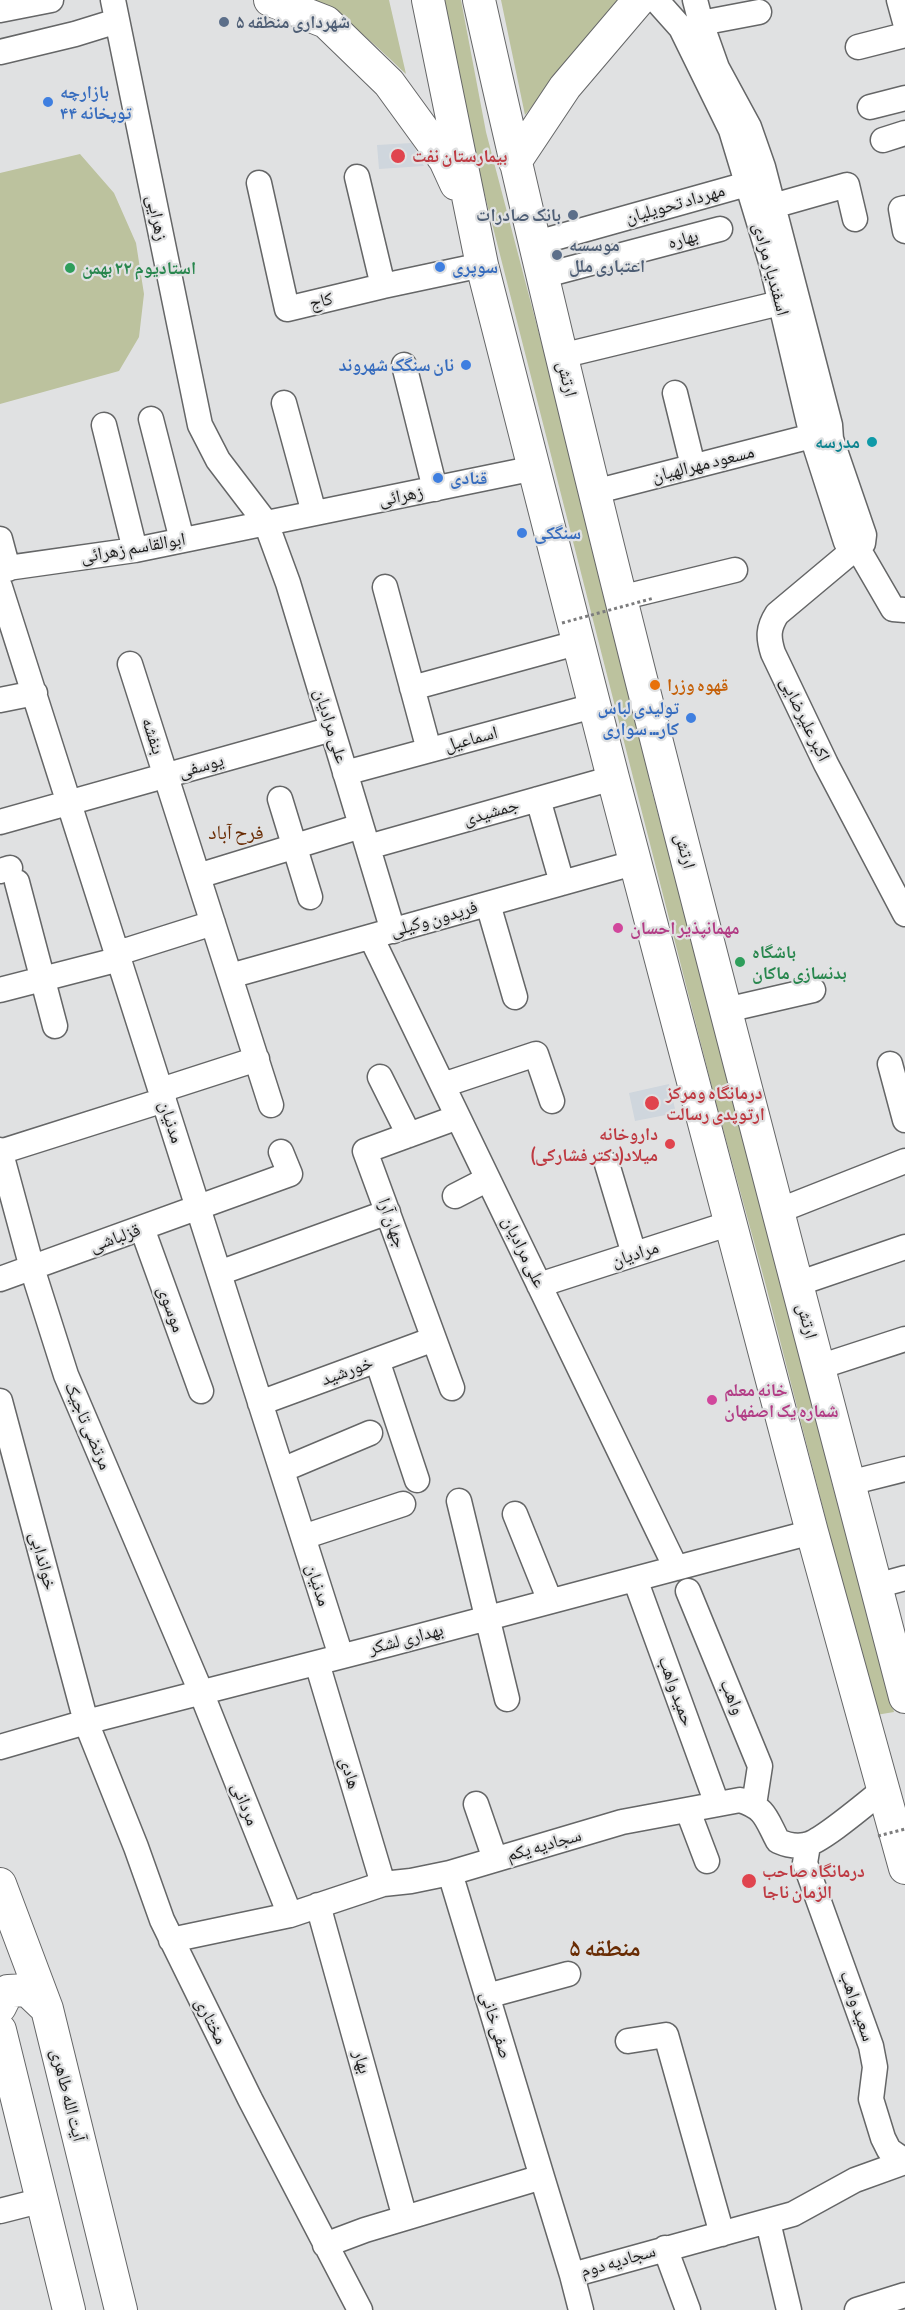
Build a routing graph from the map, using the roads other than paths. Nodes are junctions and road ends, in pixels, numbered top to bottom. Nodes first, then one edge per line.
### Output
1 (51, 0) edge
2 (270, 0) edge
3 (428, 0) edge
4 (479, 0) edge
5 (639, 0) edge
6 (656, 0) edge
7 (695, 0) edge
8 (899, 0) edge
9 (0, 10) edge
10 (115, 10) edge
11 (759, 12) dead end
12 (905, 22) edge
13 (701, 23) junction
14 (905, 35) edge
15 (858, 47) dead end
16 (0, 52) edge
17 (905, 98) edge
18 (870, 107) dead end
19 (515, 162) junction
20 (357, 177) dead end
21 (259, 183) dead end
22 (747, 184) junction
23 (773, 206) junction
24 (905, 208) edge
25 (472, 219) junction
26 (855, 219) dead end
27 (720, 229) dead end
28 (905, 231) edge
29 (533, 244) junction
30 (482, 265) junction
31 (542, 276) junction
32 (383, 285) junction
33 (780, 303) junction
34 (561, 356) junction
35 (404, 365) dead end
36 (675, 393) dead end
37 (284, 403) dead end
38 (151, 419) dead end
39 (105, 425) dead end
40 (812, 436) junction
41 (693, 466) junction
42 (536, 468) junction
43 (435, 489) junction
44 (594, 492) junction
45 (314, 513) junction
46 (266, 523) junction
47 (0, 539) edge
48 (182, 540) junction
49 (857, 547) junction
50 (135, 550) junction
51 (735, 570) dead end
52 (3, 575) edge
53 (385, 587) dead end
54 (620, 598) junction
55 (905, 610) edge
56 (571, 632) junction
57 (130, 664) dead end
58 (412, 688) junction
59 (35, 693) junction
60 (0, 700) edge
61 (597, 705) junction
62 (332, 729) junction
63 (429, 750) junction
64 (345, 773) junction
65 (166, 775) junction
66 (614, 777) junction
67 (280, 799) dead end
68 (538, 799) junction
69 (70, 802) junction
70 (0, 822) edge
71 (364, 836) junction
72 (295, 846) junction
73 (637, 862) junction
74 (9, 873) edge
75 (198, 876) junction
76 (562, 883) junction
77 (310, 897) dead end
78 (488, 904) junction
79 (905, 914) edge
80 (213, 923) junction
81 (382, 934) junction
82 (119, 956) junction
83 (230, 976) junction
84 (43, 979) junction
85 (0, 990) edge
86 (813, 990) dead end
87 (515, 997) dead end
88 (726, 1010) junction
89 (55, 1026) dead end
90 (257, 1059) junction
91 (890, 1064) dead end
92 (380, 1077) dead end
93 (443, 1085) junction
94 (163, 1095) junction
95 (552, 1101) dead end
96 (272, 1106) dead end
97 (458, 1117) junction
98 (905, 1120) edge
99 (409, 1135) junction
100 (0, 1151) edge
101 (281, 1152) dead end
102 (905, 1161) edge
103 (607, 1164) dead end
104 (488, 1179) junction
105 (455, 1196) dead end
106 (199, 1208) junction
107 (778, 1211) junction
108 (388, 1212) junction
109 (731, 1223) junction
110 (142, 1228) junction
111 (905, 1247) edge
112 (634, 1254) junction
113 (32, 1268) junction
114 (219, 1273) junction
115 (0, 1279) edge
116 (797, 1284) junction
117 (539, 1285) junction
118 (434, 1339) junction
119 (905, 1339) edge
120 (377, 1360) junction
121 (819, 1367) junction
122 (452, 1388) dead end
123 (201, 1391) dead end
124 (0, 1401) edge
125 (260, 1403) junction
126 (370, 1433) dead end
127 (905, 1469) edge
128 (282, 1470) junction
129 (417, 1480) dead end
130 (849, 1483) junction
131 (459, 1501) dead end
132 (403, 1504) dead end
133 (515, 1514) dead end
134 (812, 1532) junction
135 (303, 1537) junction
136 (676, 1568) junction
137 (635, 1579) junction
138 (890, 1582) edge
139 (688, 1591) dead end
140 (550, 1601) junction
141 (488, 1618) junction
142 (341, 1656) junction
143 (317, 1663) junction
144 (201, 1692) junction
145 (905, 1695) edge
146 (507, 1699) dead end
147 (86, 1722) junction
148 (0, 1747) edge
149 (883, 1790) junction
150 (476, 1804) dead end
151 (717, 1804) junction
152 (754, 1805) junction
153 (688, 1811) junction
154 (808, 1845) junction
155 (495, 1859) junction
156 (707, 1861) dead end
157 (905, 1868) edge
158 (450, 1873) junction
159 (0, 1884) edge
160 (382, 1884) junction
161 (318, 1905) junction
162 (290, 1915) junction
163 (171, 1940) junction
164 (568, 1974) dead end
165 (488, 1996) junction
166 (0, 2007) edge
167 (47, 2009) junction
168 (0, 2030) edge
169 (628, 2041) dead end
170 (905, 2162) edge
171 (542, 2177) junction
172 (43, 2200) junction
173 (0, 2211) edge
174 (405, 2218) junction
175 (768, 2222) junction
176 (722, 2234) junction
177 (325, 2245) junction
178 (665, 2248) junction
179 (572, 2274) junction
180 (905, 2295) edge
181 (69, 2310) edge
182 (121, 2310) edge
183 (360, 2310) edge
184 (580, 2310) edge
185 (688, 2310) edge
186 (789, 2310) edge
187 (857, 2310) edge

1 - 9 street
2 - 25 main road
3 - 25 main road
4 - 19 main road, ارتش
5 - 19 main road
6 - 22 street, اسفندیار مرادی
7 - 13 street, اسفندیار مرادی
8 - 12 street
10 - 16 street
10 - 46 street, زهرایی
11 - 13 street
13 - 23 street, اسفندیار مرادی
14 - 15 street
17 - 18 street
19 - 29 main road, ارتش
20 - 32 street
21 - 32 street, کاج
22 - 29 street, مهرداد تحویلیان
22 - 33 street, اسفندیار مرادی
23 - 26 street
23 - 49 street, اسفندیار مرادی
24 - 28 street
25 - 30 main road
27 - 31 street, بهاره
29 - 31 main road, ارتش
30 - 32 street, کاج
30 - 42 main road
31 - 34 main road, ارتش
33 - 34 street
33 - 40 street, اسفندیار مرادی
34 - 44 main road, ارتش
35 - 43 street
36 - 41 street
37 - 45 street
38 - 48 street
39 - 50 street
40 - 41 street, مسعود مهرالهیان
40 - 49 street, اسفندیار مرادی
41 - 44 street, مسعود مهرالهیان
42 - 43 street, زهرائی
42 - 56 main road
43 - 45 street, زهرائی
44 - 54 main road, ارتش
45 - 46 street, زهرائی
46 - 48 street, ابوالقاسم زهرائی
46 - 62 street, علی مرادیان
47 - 52 street, مدنیان
48 - 50 street, ابوالقاسم زهرائی
49 - 55 street, اسفندیار مرادی
49 - 79 street, اکبر علیرضایی
50 - 52 street, ابوالقاسم زهرائی
51 - 54 street
52 - 59 street, مدنیان
53 - 58 street
54 - 88 main road, ارتش
56 - 58 street
56 - 61 main road
57 - 65 street, بنفشه
58 - 63 street
59 - 60 street
59 - 69 street, مدنیان
61 - 63 street, اسماعیل
61 - 66 main road
62 - 64 street, علی مرادیان
62 - 65 street, یوسفی
63 - 64 street, اسماعیل
64 - 71 street, علی مرادیان
65 - 69 street, یوسفی
65 - 75 street, بنفشه
66 - 68 street, جمشیدی
66 - 73 main road
67 - 72 street
68 - 71 street, جمشیدی
68 - 76 street
69 - 70 street, یوسفی
69 - 82 street, مدنیان
71 - 72 street, جمشیدی
71 - 81 street, علی مرادیان
72 - 75 street, جمشیدی
72 - 77 street
73 - 76 street, فریدون وکیلی
73 - 109 main road
74 - 84 street
75 - 80 street, بنفشه
76 - 78 street, فریدون وکیلی
78 - 81 street, فریدون وکیلی
78 - 87 street
80 - 82 street
80 - 83 street, بنفشه
81 - 83 street, فریدون وکیلی
81 - 93 street, علی مرادیان
82 - 84 street
82 - 94 street, مدنیان
83 - 90 street, بنفشه
84 - 85 street
84 - 89 street
86 - 88 street
88 - 107 main road, ارتش
90 - 94 street
90 - 96 street, بنفشه
91 - 98 street
92 - 99 street
93 - 95 street
93 - 97 street, علی مرادیان
94 - 100 street
94 - 106 street, مدنیان
97 - 99 street, جهان آرا
97 - 104 street, علی مرادیان
99 - 108 street, جهان آرا
100 - 113 street, مرتضی تاجیک
101 - 106 street, قزلباشی
102 - 107 street
103 - 112 street
104 - 105 street
104 - 117 street, علی مرادیان
106 - 110 street, قزلباشی
106 - 114 street, مدنیان
107 - 116 main road, ارتش
108 - 114 street
108 - 118 street, جهان آرا
109 - 112 street, مرادیان
109 - 134 main road
110 - 113 street, قزلباشی
110 - 123 street, موسوی
111 - 116 street
112 - 117 street, مرادیان
113 - 115 street, قزلباشی
113 - 144 street, مرتضی تاجیک
114 - 125 street, مدنیان
116 - 121 main road, ارتش
117 - 136 street, علی مرادیان
118 - 120 street, خورشید
118 - 122 street, جهان آرا
119 - 121 street
120 - 125 street, خورشید
120 - 129 street
121 - 130 main road, ارتش
124 - 147 street, خواندابی
125 - 128 street, مدنیان
126 - 128 street
127 - 130 street
128 - 135 street, مدنیان
130 - 138 main road, ارتش
131 - 141 street
132 - 135 street
133 - 140 street
134 - 136 street, بهداری لشکر
134 - 149 main road
135 - 142 street, مدنیان
136 - 137 street, بهداری لشکر
137 - 140 street, بهداری لشکر
137 - 151 street, حمید واهب
138 - 145 main road, ارتش
139 - 152 street, واهب
140 - 141 street, بهداری لشکر
141 - 142 street, بهداری لشکر
141 - 146 street
142 - 143 street, بهداری لشکر
143 - 144 street, بهداری لشکر
143 - 160 street, هادی
144 - 147 street, بهداری لشکر
144 - 162 street, مردانی
147 - 148 street, بهداری لشکر
147 - 163 street, مختاری
149 - 154 street
149 - 157 main road
150 - 155 street
151 - 152 street, سجادیه یکم
151 - 153 street, سجادیه یکم
152 - 154 street
153 - 155 street, سجادیه یکم
153 - 156 street
154 - 170 street, سعید واهب
155 - 158 street, سجادیه یکم
158 - 160 street, سجادیه یکم
158 - 165 street, صفی خانی
159 - 167 main road, آیت الله طاهری
160 - 161 street, سجادیه یکم
161 - 162 street, سجادیه یکم
161 - 174 street, بهار
162 - 163 street, سجادیه یکم
163 - 177 street, مختاری
164 - 165 street
165 - 171 street, صفی خانی
166 - 167 main road
167 - 182 main road, آیت الله طاهری
168 - 172 main road
169 - 176 street
170 - 175 street, سجادیه دوم
171 - 174 street
171 - 179 street, سجادیه دوم
172 - 173 street
172 - 181 main road
174 - 177 street
175 - 176 street, سجادیه دوم
175 - 186 street
176 - 178 street, سجادیه دوم
177 - 183 street, مختاری
178 - 179 street, سجادیه دوم
178 - 185 street
179 - 184 street
180 - 187 street

